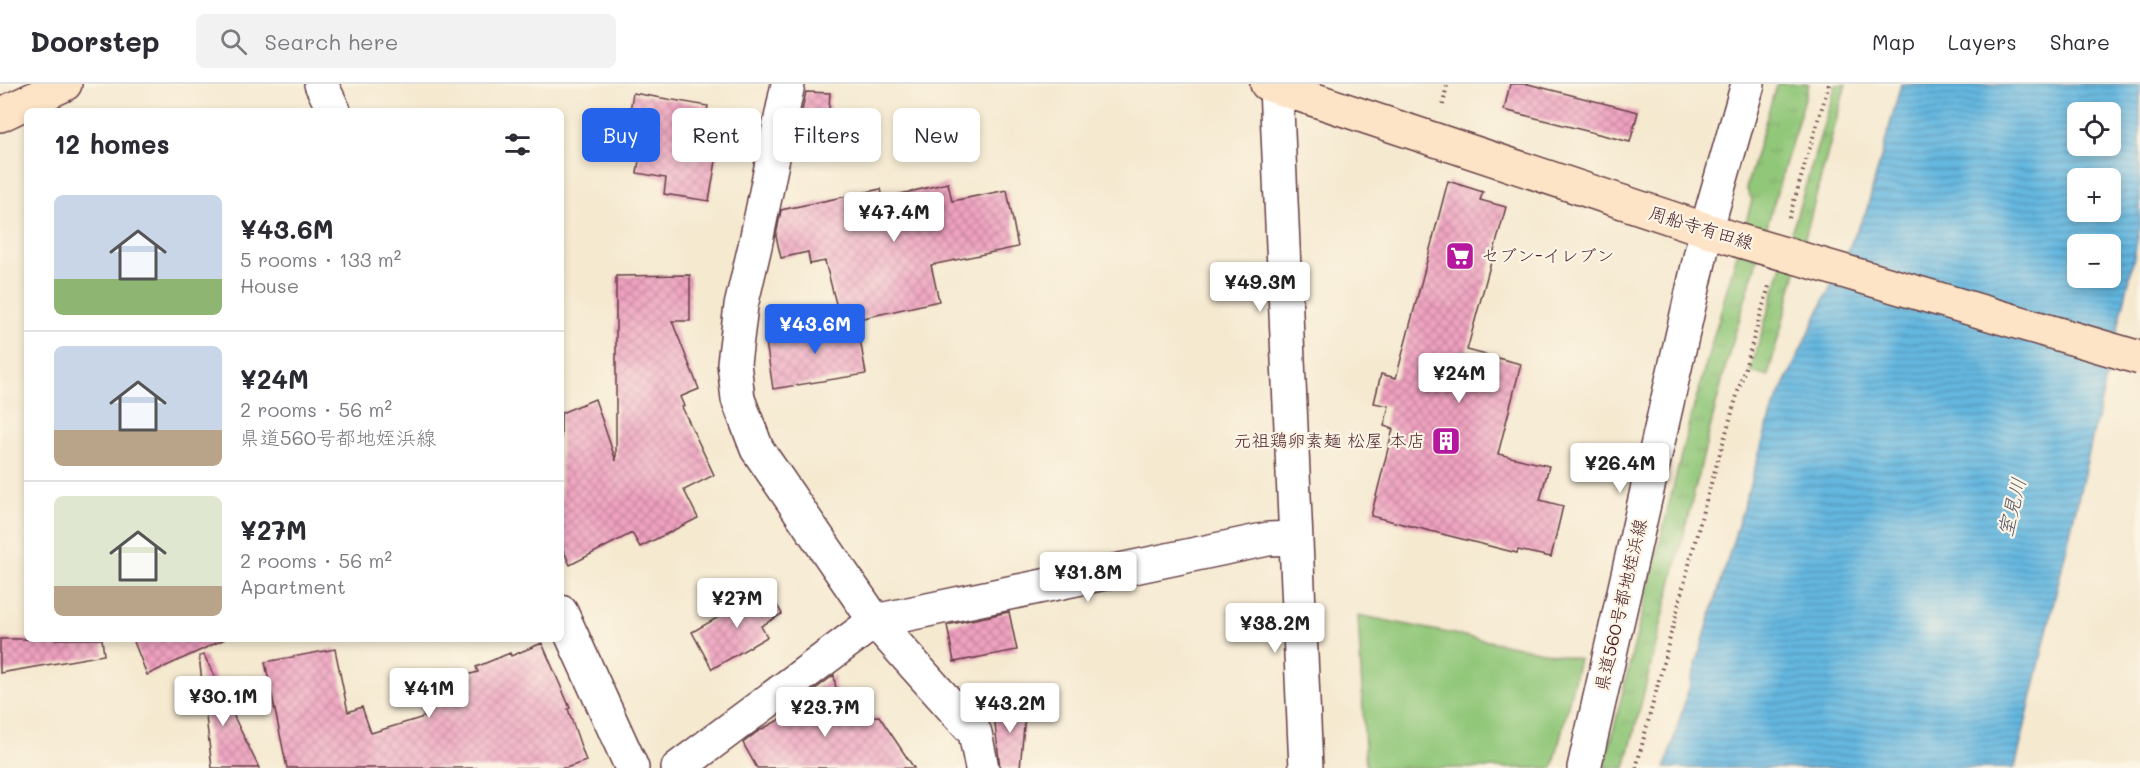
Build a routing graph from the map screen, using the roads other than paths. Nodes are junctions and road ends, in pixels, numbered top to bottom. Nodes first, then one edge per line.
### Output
1 (65, 84) edge
2 (321, 84) edge
3 (788, 84) edge
4 (1748, 84) edge
5 (1272, 85) edge
6 (333, 108) edge
7 (0, 116) edge
8 (1706, 231) junction
9 (2140, 358) edge
10 (1295, 538) junction
11 (564, 619) edge
12 (875, 621) junction
13 (632, 768) edge
14 (678, 768) edge
15 (982, 768) edge
16 (1306, 768) edge
17 (1584, 768) edge

1 - 7 main road
2 - 6 street
3 - 12 street
4 - 8 street, 県道560号都地姪浜線
5 - 8 main road, 周船寺有田線
5 - 10 street
8 - 9 main road, 周船寺有田線, bridge
8 - 17 street, 県道560号都地姪浜線
10 - 12 street
10 - 16 street
11 - 13 street
12 - 14 street
12 - 15 street

